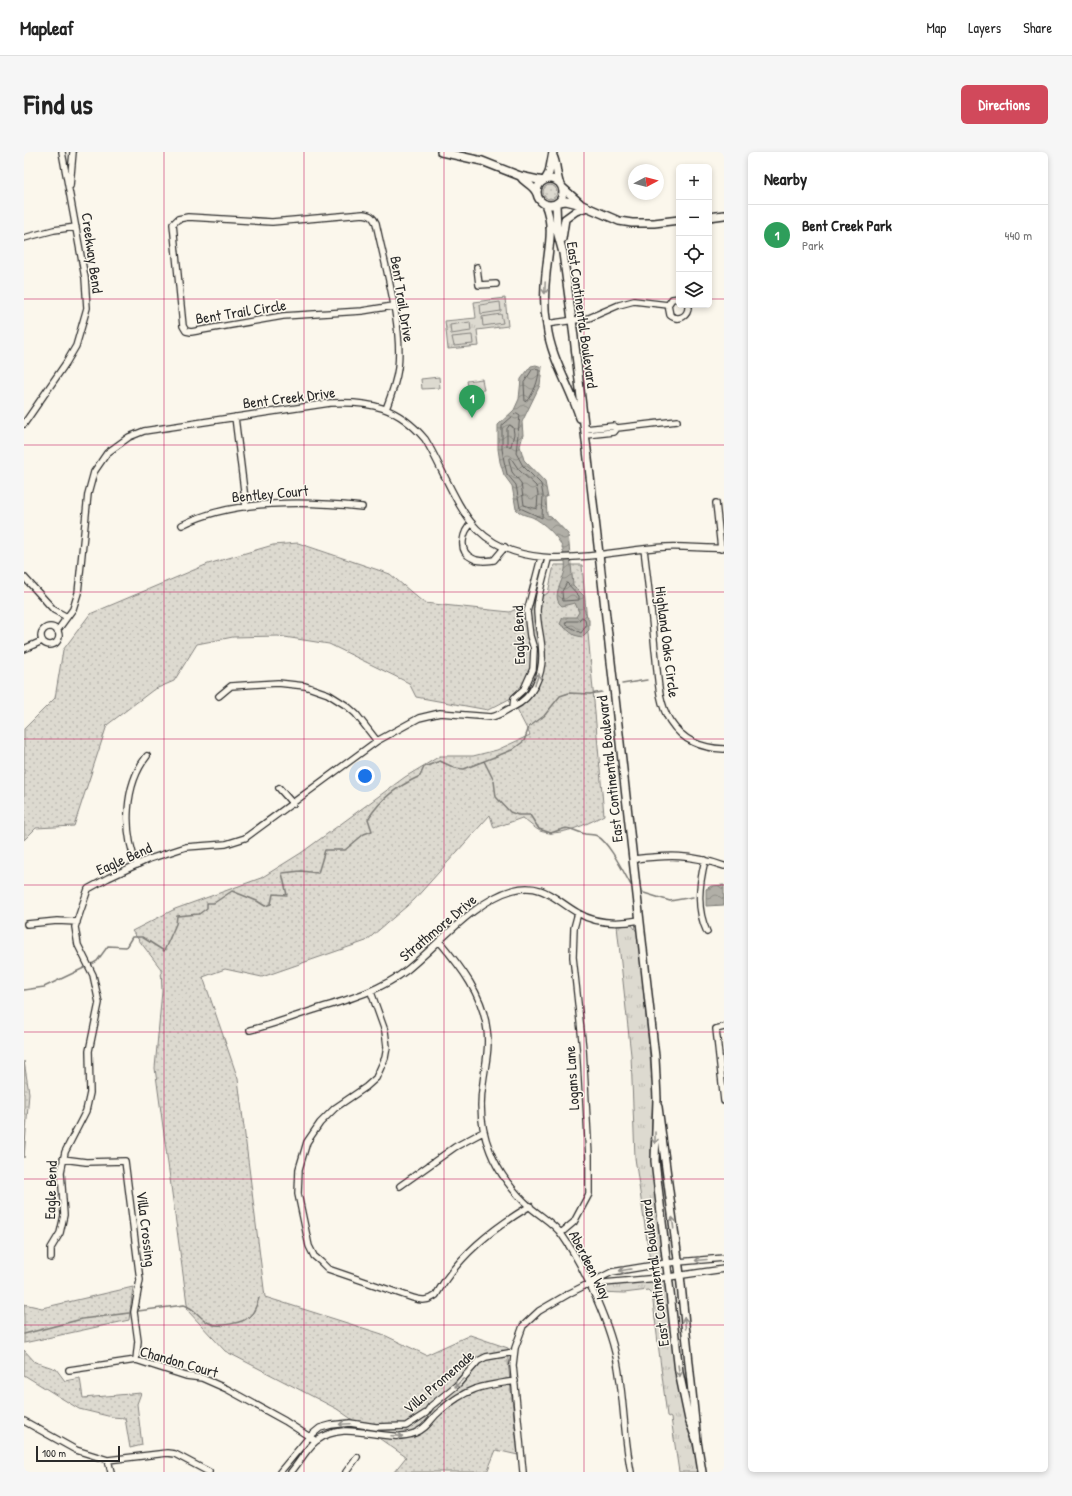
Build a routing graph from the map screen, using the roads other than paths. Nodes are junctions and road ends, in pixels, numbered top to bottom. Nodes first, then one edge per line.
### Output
1 (62, 152) edge
2 (73, 152) edge
3 (441, 152) edge
4 (553, 154) edge
5 (520, 176) junction
6 (544, 180) junction
7 (561, 185) junction
8 (70, 188) junction
9 (537, 194) junction
10 (557, 203) junction
11 (545, 204) junction
12 (585, 206) junction
13 (724, 215) edge
14 (372, 216) joint
15 (712, 217) edge
16 (676, 220) edge
17 (76, 227) junction
18 (24, 238) edge
19 (562, 253) junction
20 (477, 267) dead end
21 (496, 284) dead end
22 (676, 298) edge
23 (668, 305) junction
24 (393, 306) junction
25 (687, 308) edge
26 (572, 320) junction
27 (546, 324) junction
28 (386, 409) junction
29 (235, 417) junction
30 (677, 421) dead end
31 (24, 424) edge
32 (585, 432) junction
33 (716, 504) dead end
34 (246, 507) junction
35 (362, 507) dead end
36 (472, 523) junction
37 (182, 525) dead end
38 (505, 547) junction
39 (722, 548) edge
40 (644, 549) junction
41 (600, 554) junction
42 (541, 558) junction
43 (548, 559) junction
44 (24, 577) edge
45 (67, 617) junction
46 (57, 631) junction
47 (42, 641) junction
48 (24, 649) edge
49 (219, 696) dead end
50 (513, 707) junction
51 (377, 741) junction
52 (724, 749) edge
53 (148, 756) dead end
54 (279, 788) dead end
55 (293, 804) junction
56 (634, 859) junction
57 (705, 860) junction
58 (137, 865) junction
59 (724, 866) edge
60 (578, 913) junction
61 (640, 920) junction
62 (77, 922) junction
63 (27, 924) dead end
64 (707, 932) dead end
65 (439, 941) junction
66 (371, 992) junction
67 (724, 1026) edge
68 (250, 1030) dead end
69 (657, 1099) junction
70 (724, 1100) edge
71 (484, 1132) junction
72 (64, 1159) junction
73 (400, 1186) dead end
74 (530, 1206) junction
75 (562, 1233) junction
76 (51, 1258) dead end
77 (724, 1258) edge
78 (678, 1262) junction
79 (667, 1263) junction
80 (724, 1269) edge
81 (680, 1275) junction
82 (669, 1277) junction
83 (590, 1283) junction
84 (514, 1352) junction
85 (136, 1360) junction
86 (69, 1370) dead end
87 (515, 1381) junction
88 (24, 1420) edge
89 (309, 1437) junction
90 (316, 1441) junction
91 (697, 1441) junction
92 (357, 1457) dead end
93 (108, 1460) junction
94 (197, 1469) edge
95 (111, 1472) edge
96 (209, 1472) edge
97 (280, 1472) edge
98 (292, 1472) edge
99 (346, 1472) edge
100 (523, 1472) edge
101 (631, 1472) edge
102 (702, 1472) edge

1 - 8 street, Creekway Bend
2 - 8 street, Creekway Bend
3 - 5 main road
4 - 6 main road
4 - 7 main road
5 - 6 main road
5 - 9 main road
6 - 7 main road
6 - 9 main road
7 - 10 main road
7 - 12 main road
8 - 17 street, Creekway Bend
9 - 11 main road
10 - 11 main road
10 - 12 main road
10 - 19 main road, East Continental Boulevard
11 -> 27 main road
12 - 16 main road
12 - 19 main road
13 - 15 main road
14 - 24 street, Bent Trail Drive
14 - 24 street, Bent Trail Circle
17 - 18 street
17 - 31 street, Creekway Bend
19 - 26 main road, East Continental Boulevard
20 - 21 street
22 - 23 street
23 - 25 street
23 - 26 street
24 - 28 street, Bent Trail Drive
26 - 27 street
26 - 32 main road, East Continental Boulevard
27 - 32 main road
28 - 29 street, Bent Creek Drive
28 - 36 street, Bent Creek Drive
29 - 34 street
29 - 45 street, Bent Creek Drive
30 - 32 street
32 - 41 main road, East Continental Boulevard
33 - 39 street
34 - 35 street, Bentley Court
34 - 37 street, Bentley Court
36 - 38 street, Bent Creek Drive
36 - 38 street
38 - 42 street, Bent Creek Drive
39 - 40 street, Bent Creek Drive
40 - 41 street, Bent Creek Drive
40 - 52 street, Highland Oaks Circle
41 - 43 street, Bent Creek Drive
41 - 56 main road, East Continental Boulevard
42 - 43 street, Bent Creek Drive
42 - 50 street, Eagle Bend
50 -> 43 street, Eagle Bend
44 - 45 street
45 - 46 street, Bent Creek Drive
46 - 47 street
46 - 47 street
47 - 48 street
49 - 51 street
50 - 51 street, Eagle Bend
51 - 55 street, Eagle Bend
53 - 58 street
54 - 55 street
55 - 58 street, Eagle Bend
56 - 57 street
56 - 61 main road, East Continental Boulevard
57 - 59 street
57 - 64 street
58 - 62 street, Eagle Bend
60 - 61 street, Strathmore Drive
60 - 65 street, Strathmore Drive
60 - 75 street, Logans Lane
61 - 69 main road, East Continental Boulevard
62 - 63 street
62 - 72 street, Eagle Bend
65 - 66 street, Strathmore Drive
65 - 71 street, Aberdeen Way
66 - 68 street, Strathmore Drive
66 - 74 street
67 - 70 street
78 -> 69 main road, East Continental Boulevard
69 -> 79 main road, East Continental Boulevard
71 - 73 street
71 - 74 street, Aberdeen Way
72 - 76 street, Eagle Bend
72 - 85 street, Villa Crossing
74 - 75 street, Aberdeen Way
75 - 83 street, Aberdeen Way
77 -> 78 street
78 - 79 street
78 - 81 main road, East Continental Boulevard
79 - 82 main road, East Continental Boulevard
79 -> 83 street
80 - 81 street
81 - 82 street
91 -> 81 main road, East Continental Boulevard
82 - 83 street
82 -> 91 main road, East Continental Boulevard
83 - 84 street
83 - 101 street, Aberdeen Way
84 - 87 street
84 -> 89 street, Villa Promenade
85 - 86 street, Chandon Court
85 - 89 street, Chandon Court
90 -> 87 street, Villa Promenade
87 - 100 street
88 - 93 street
89 - 90 street, Chandon Court
89 - 97 street, Villa Promenade
90 - 98 street
91 - 102 main road, East Continental Boulevard
92 - 99 street
93 - 94 street
93 - 95 street
94 - 96 street

